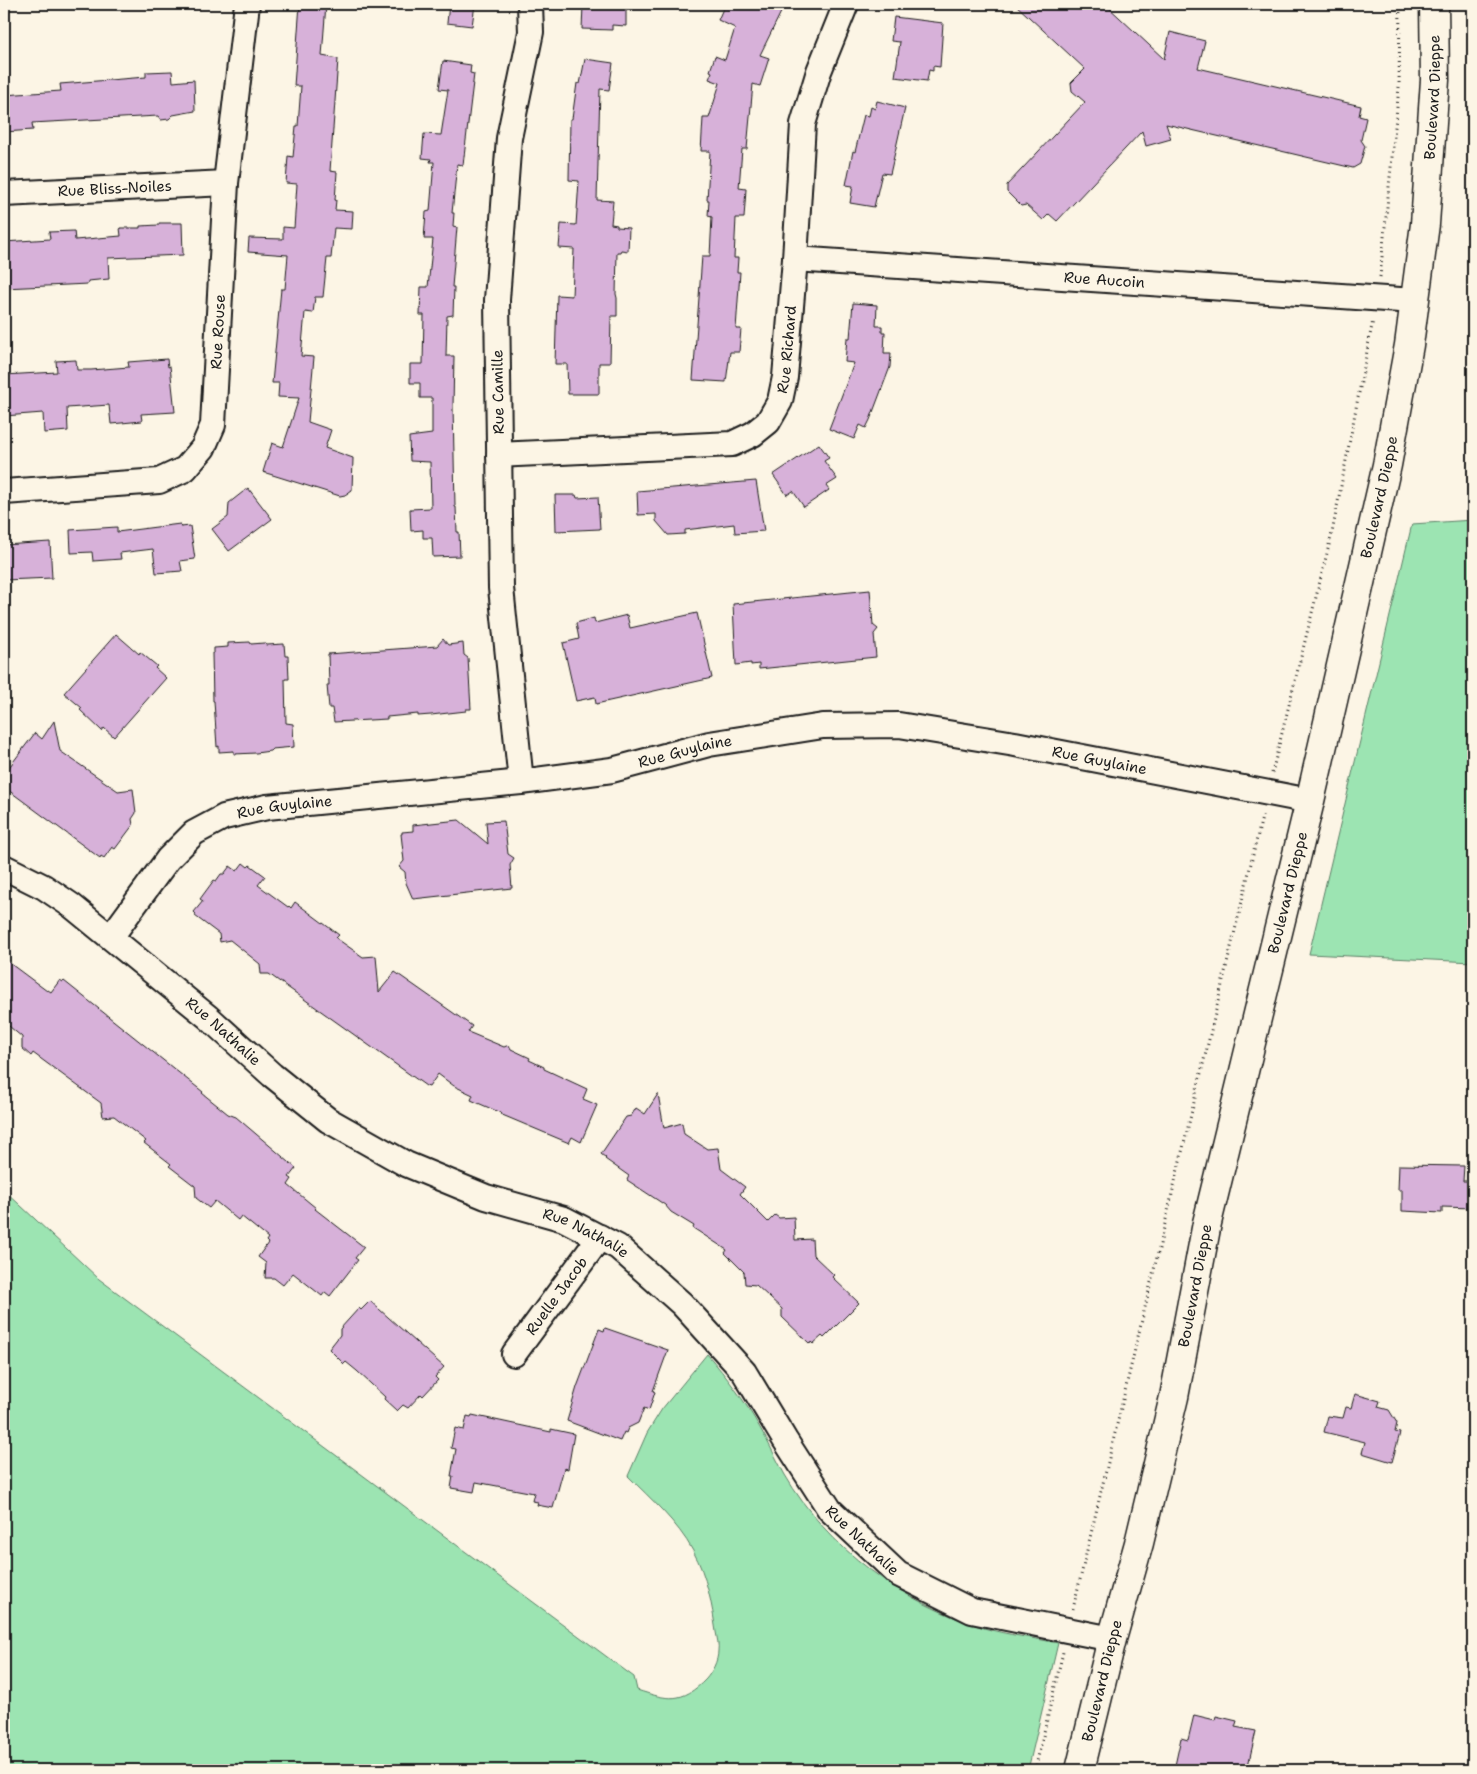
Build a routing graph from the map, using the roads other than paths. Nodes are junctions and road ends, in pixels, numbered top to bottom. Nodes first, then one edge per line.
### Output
1 (247, 4) edge
2 (530, 4) edge
3 (846, 4) edge
4 (1434, 4) edge
5 (226, 183) junction
6 (4, 194) edge
7 (795, 259) junction
8 (1415, 301) junction
9 (499, 455) junction
10 (4, 492) edge
11 (521, 782) junction
12 (1310, 801) junction
13 (4, 867) edge
14 (111, 937) junction
15 (600, 1237) junction
16 (514, 1354) dead end
17 (1112, 1639) junction
18 (1080, 1770) edge

1 - 5 street, Rue Rouse
2 - 9 street, Rue Camille
3 - 7 street, Rue Richard
4 - 8 main road, Boulevard Dieppe
5 - 6 street, Rue Bliss-Noiles
5 - 10 street, Rue Rouse
7 - 8 street, Rue Aucoin
7 - 9 street, Rue Richard
8 - 12 main road, Boulevard Dieppe
9 - 11 street, Rue Camille
11 - 12 street, Rue Guylaine
11 - 14 street, Rue Guylaine
12 - 17 main road, Boulevard Dieppe
13 - 14 street, Rue Nathalie
14 - 15 street, Rue Nathalie
15 - 16 street, Ruelle Jacob
15 - 17 street, Rue Nathalie
17 - 18 main road, Boulevard Dieppe

